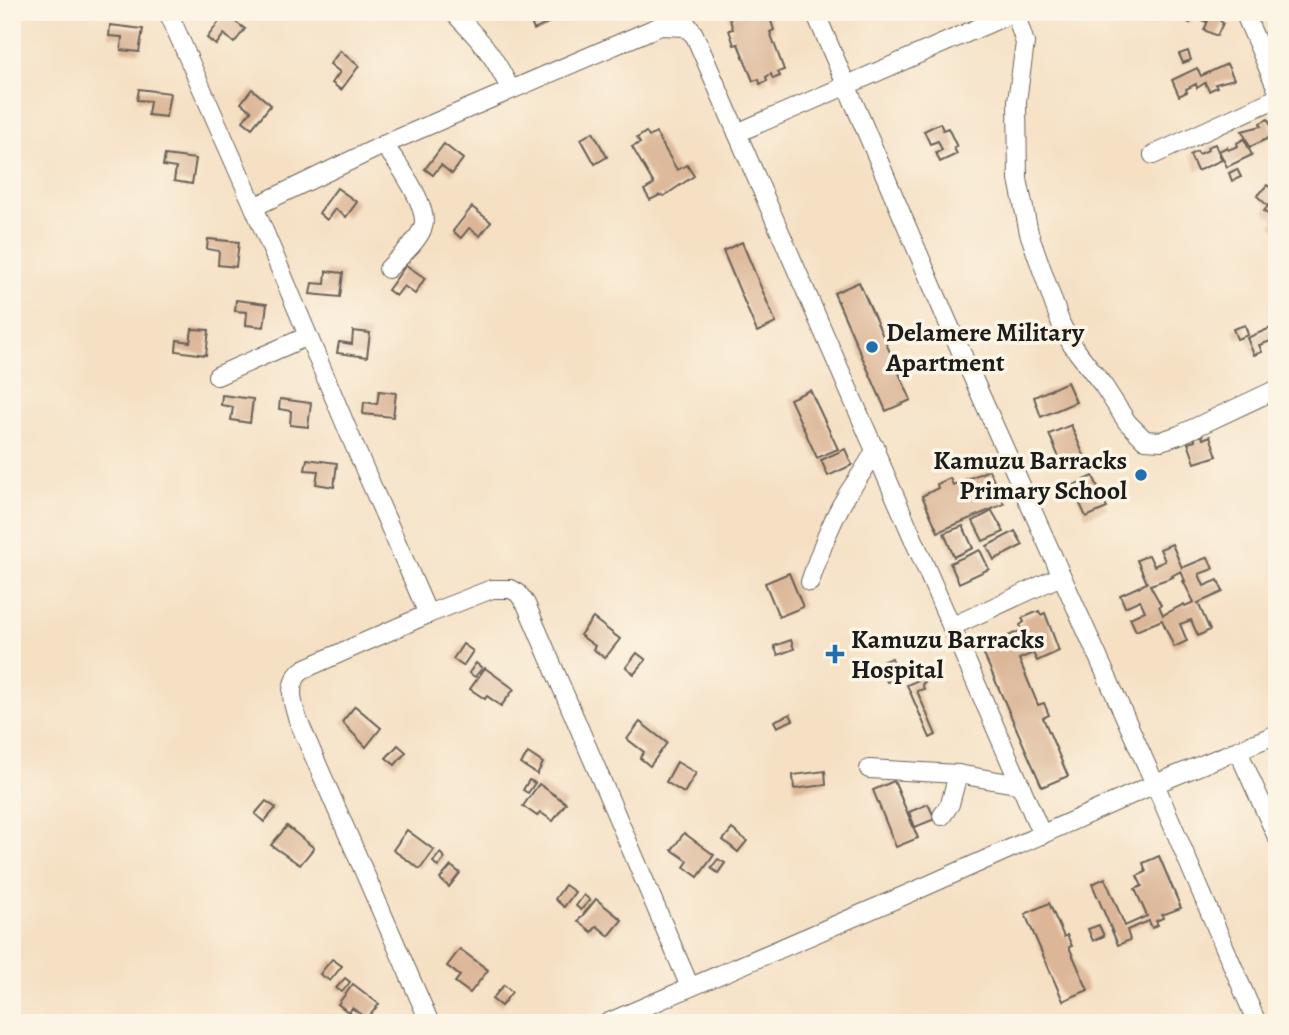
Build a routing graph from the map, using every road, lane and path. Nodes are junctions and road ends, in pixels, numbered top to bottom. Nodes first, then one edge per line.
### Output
1 (168, 12) edge
2 (453, 12) edge
3 (678, 12) edge
4 (816, 12) edge
5 (1015, 12) edge
6 (1244, 12) edge
7 (694, 34) junction
8 (1277, 40) edge
9 (1259, 47) junction
10 (845, 86) junction
11 (510, 89) junction
12 (1277, 89) edge
13 (1277, 98) edge
14 (737, 133) junction
15 (383, 145) junction
16 (1153, 155) dead end
17 (254, 207) junction
18 (388, 269) dead end
19 (308, 336) junction
20 (216, 376) dead end
21 (1277, 389) edge
22 (876, 448) junction
23 (1061, 576) junction
24 (810, 582) dead end
25 (428, 614) junction
26 (953, 626) junction
27 (1277, 734) edge
28 (1238, 751) junction
29 (869, 769) dead end
30 (958, 774) junction
31 (1155, 784) junction
32 (1021, 785) junction
33 (942, 816) dead end
34 (1042, 835) junction
35 (1277, 837) edge
36 (690, 987) junction
37 (430, 1023) edge
38 (607, 1023) edge
39 (1257, 1023) edge

1 - 17 street
2 - 11 street
3 - 7 street
4 - 10 street
5 - 10 street
5 - 21 street
6 - 9 street
7 - 11 street
7 - 14 street
8 - 9 street
9 - 12 street
10 - 14 street
10 - 23 street
11 - 15 street
13 - 16 street
14 - 22 street
15 - 17 street
15 - 18 street
17 - 19 street
19 - 20 street
19 - 25 street
22 - 24 street
22 - 26 street
23 - 26 street
23 - 31 street
25 - 36 street
25 - 37 street
26 - 32 street
27 - 28 street
28 - 31 street
28 - 35 street
29 - 30 street
30 - 32 street
30 - 33 street
31 - 34 street
31 - 39 street
32 - 34 street
34 - 36 street
36 - 38 street

